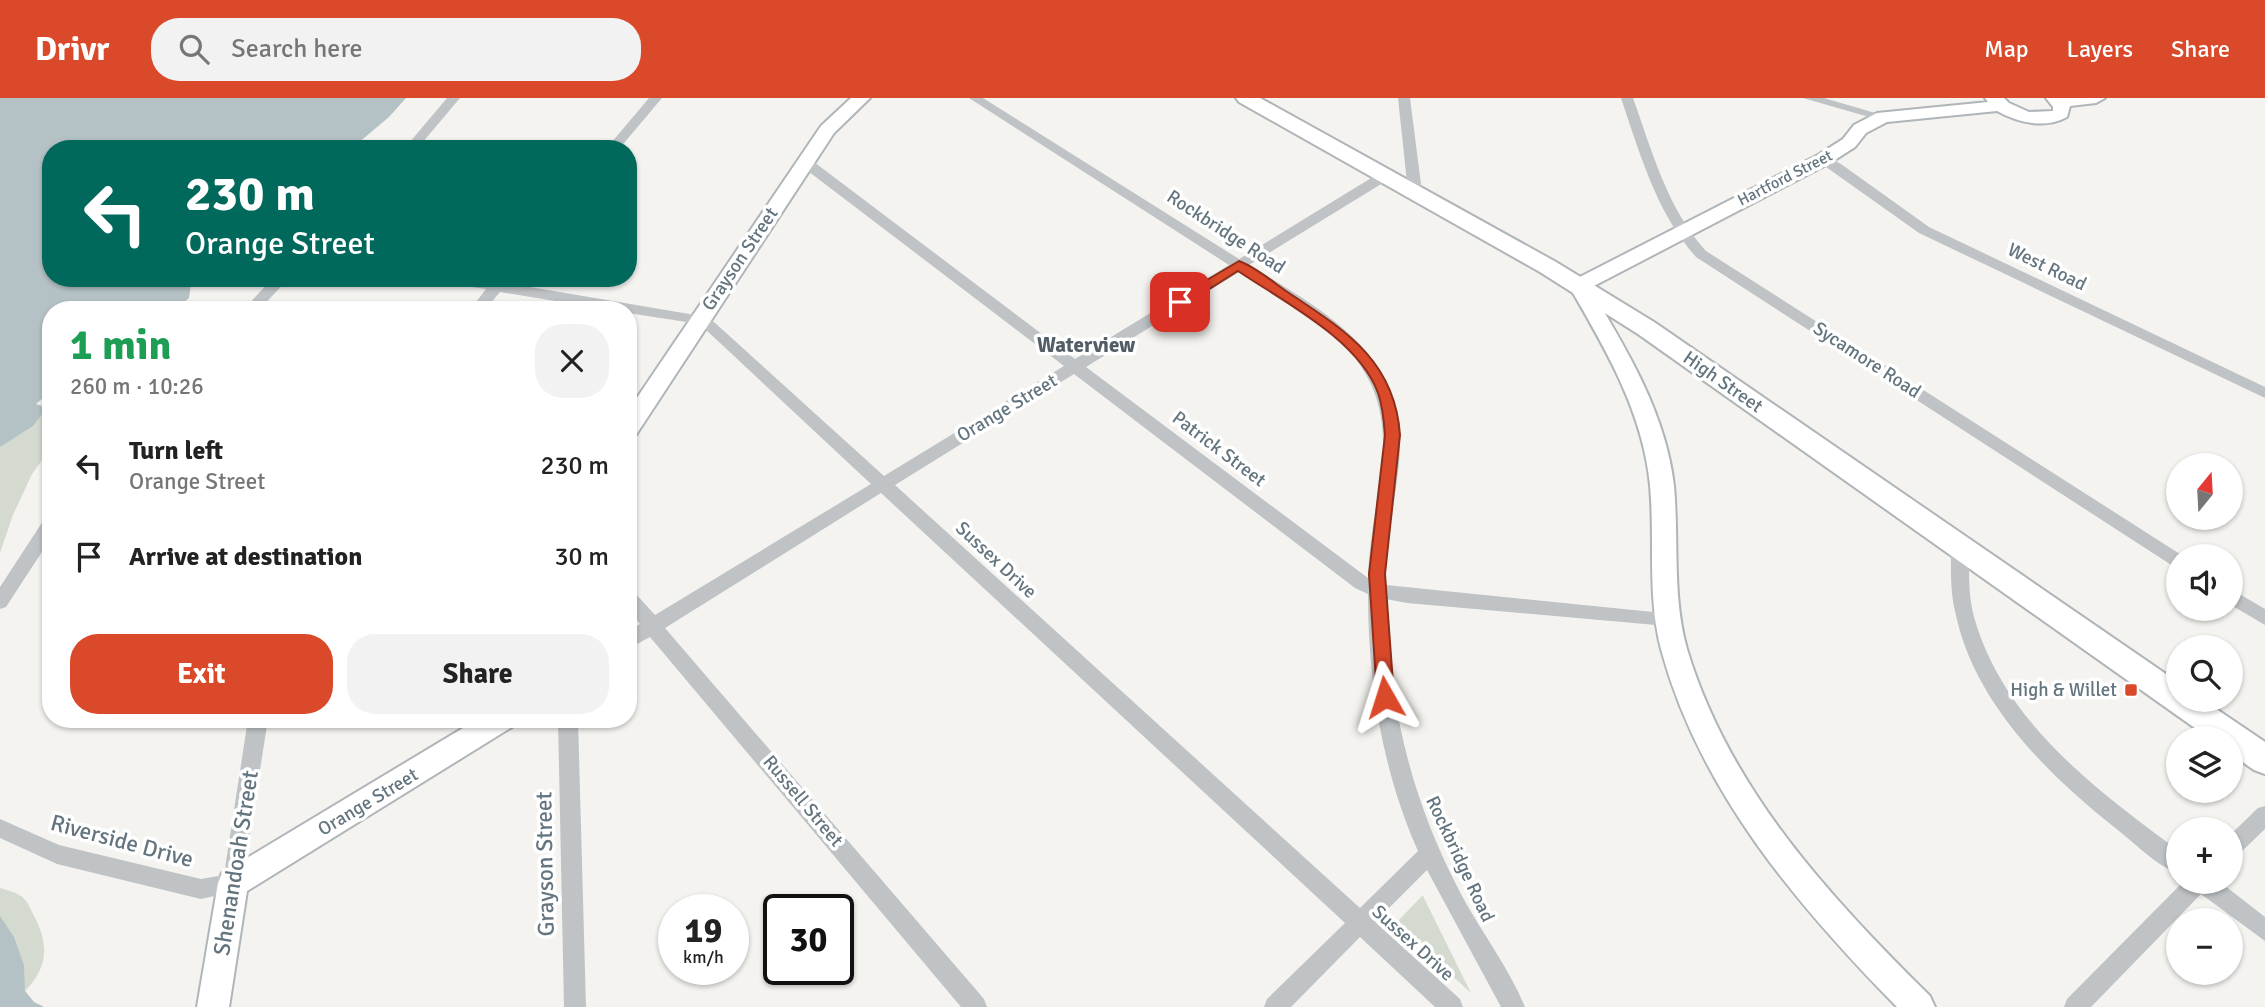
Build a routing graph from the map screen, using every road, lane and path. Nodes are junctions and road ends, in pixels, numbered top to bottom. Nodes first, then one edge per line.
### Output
1 (454, 98) edge
2 (656, 98) edge
3 (861, 98) edge
4 (975, 98) edge
5 (1246, 98) edge
6 (1404, 98) edge
7 (1627, 98) edge
8 (1809, 98) edge
9 (2096, 98) edge
10 (2057, 100) edge
11 (1996, 102) edge
12 (1883, 117) junction
13 (418, 140) edge
14 (620, 140) edge
15 (1824, 159) junction
16 (805, 162) junction
17 (1386, 175) junction
18 (1415, 192) junction
19 (1681, 232) junction
20 (1239, 265) junction
21 (1579, 286) junction
22 (273, 287) edge
23 (496, 287) edge
24 (526, 287) edge
25 (259, 301) edge
26 (484, 301) edge
27 (600, 301) edge
28 (637, 308) edge
29 (700, 320) junction
30 (1076, 366) junction
31 (2265, 393) edge
32 (637, 415) edge
33 (882, 484) junction
34 (42, 537) edge
35 (1960, 548) junction
36 (2166, 555) edge
37 (1377, 590) junction
38 (0, 602) edge
39 (2243, 604) edge
40 (637, 607) edge
41 (2265, 618) edge
42 (1667, 619) junction
43 (653, 626) junction
44 (637, 636) edge
45 (2166, 691) edge
46 (2196, 712) edge
47 (257, 728) edge
48 (487, 728) edge
49 (568, 728) edge
50 (2265, 760) edge
51 (2265, 815) edge
52 (0, 828) edge
53 (2243, 836) edge
54 (1430, 852) junction
55 (2166, 854) edge
56 (233, 883) junction
57 (2188, 894) edge
58 (2216, 894) edge
59 (1359, 923) junction
60 (2265, 930) edge
61 (213, 1007) edge
62 (575, 1007) edge
63 (976, 1007) edge
64 (1275, 1007) edge
65 (1452, 1007) edge
66 (1514, 1007) edge
67 (1919, 1007) edge
68 (2075, 1007) edge

1 - 13 street
2 - 14 street
3 - 16 street, Grayson Street
4 - 20 street, Rockbridge Road
5 - 17 main road, High Street
6 - 18 street
7 - 19 street, Sycamore Road
8 - 12 street
9 - 10 street, Hartford Street
10 - 11 street, Hartford Street
11 - 12 street, Hartford Street
12 - 15 street, Hartford Street
15 - 19 street, Hartford Street
15 - 31 street, West Road
16 - 29 street, Grayson Street
16 - 30 street, Patrick Street
17 - 18 main road, High Street
17 - 20 street, Orange Street
18 - 21 main road, High Street
19 - 21 street, Hartford Street
19 - 36 street, Sycamore Road
20 - 30 street, Orange Street
20 - 37 street, Rockbridge Road
21 - 35 main road, High Street
21 - 42 street
22 - 25 street
23 - 26 street
24 - 27 street, Sussex Drive
28 - 29 street, Sussex Drive
29 - 32 street, Grayson Street
29 - 33 street, Sussex Drive
30 - 33 street, Orange Street
30 - 37 street, Patrick Street
33 - 43 street, Orange Street
33 - 59 street, Sussex Drive
34 - 38 street
35 - 45 main road, High Street
35 - 55 street
37 - 42 street, Patrick Street
37 - 54 street, Rockbridge Road
39 - 41 street
40 - 43 street, Russell Street
42 - 67 street
43 - 44 street, Orange Street
43 - 63 street, Russell Street
46 - 50 main road, High Street
47 - 56 street, Shenandoah Street
48 - 56 street, Orange Street
49 - 62 street, Grayson Street
51 - 53 street
52 - 56 street, Riverside Drive
54 - 59 street
54 - 66 street, Rockbridge Road
56 - 61 street, Shenandoah Street
57 - 68 street
58 - 60 street
59 - 64 street
59 - 65 street, Sussex Drive

